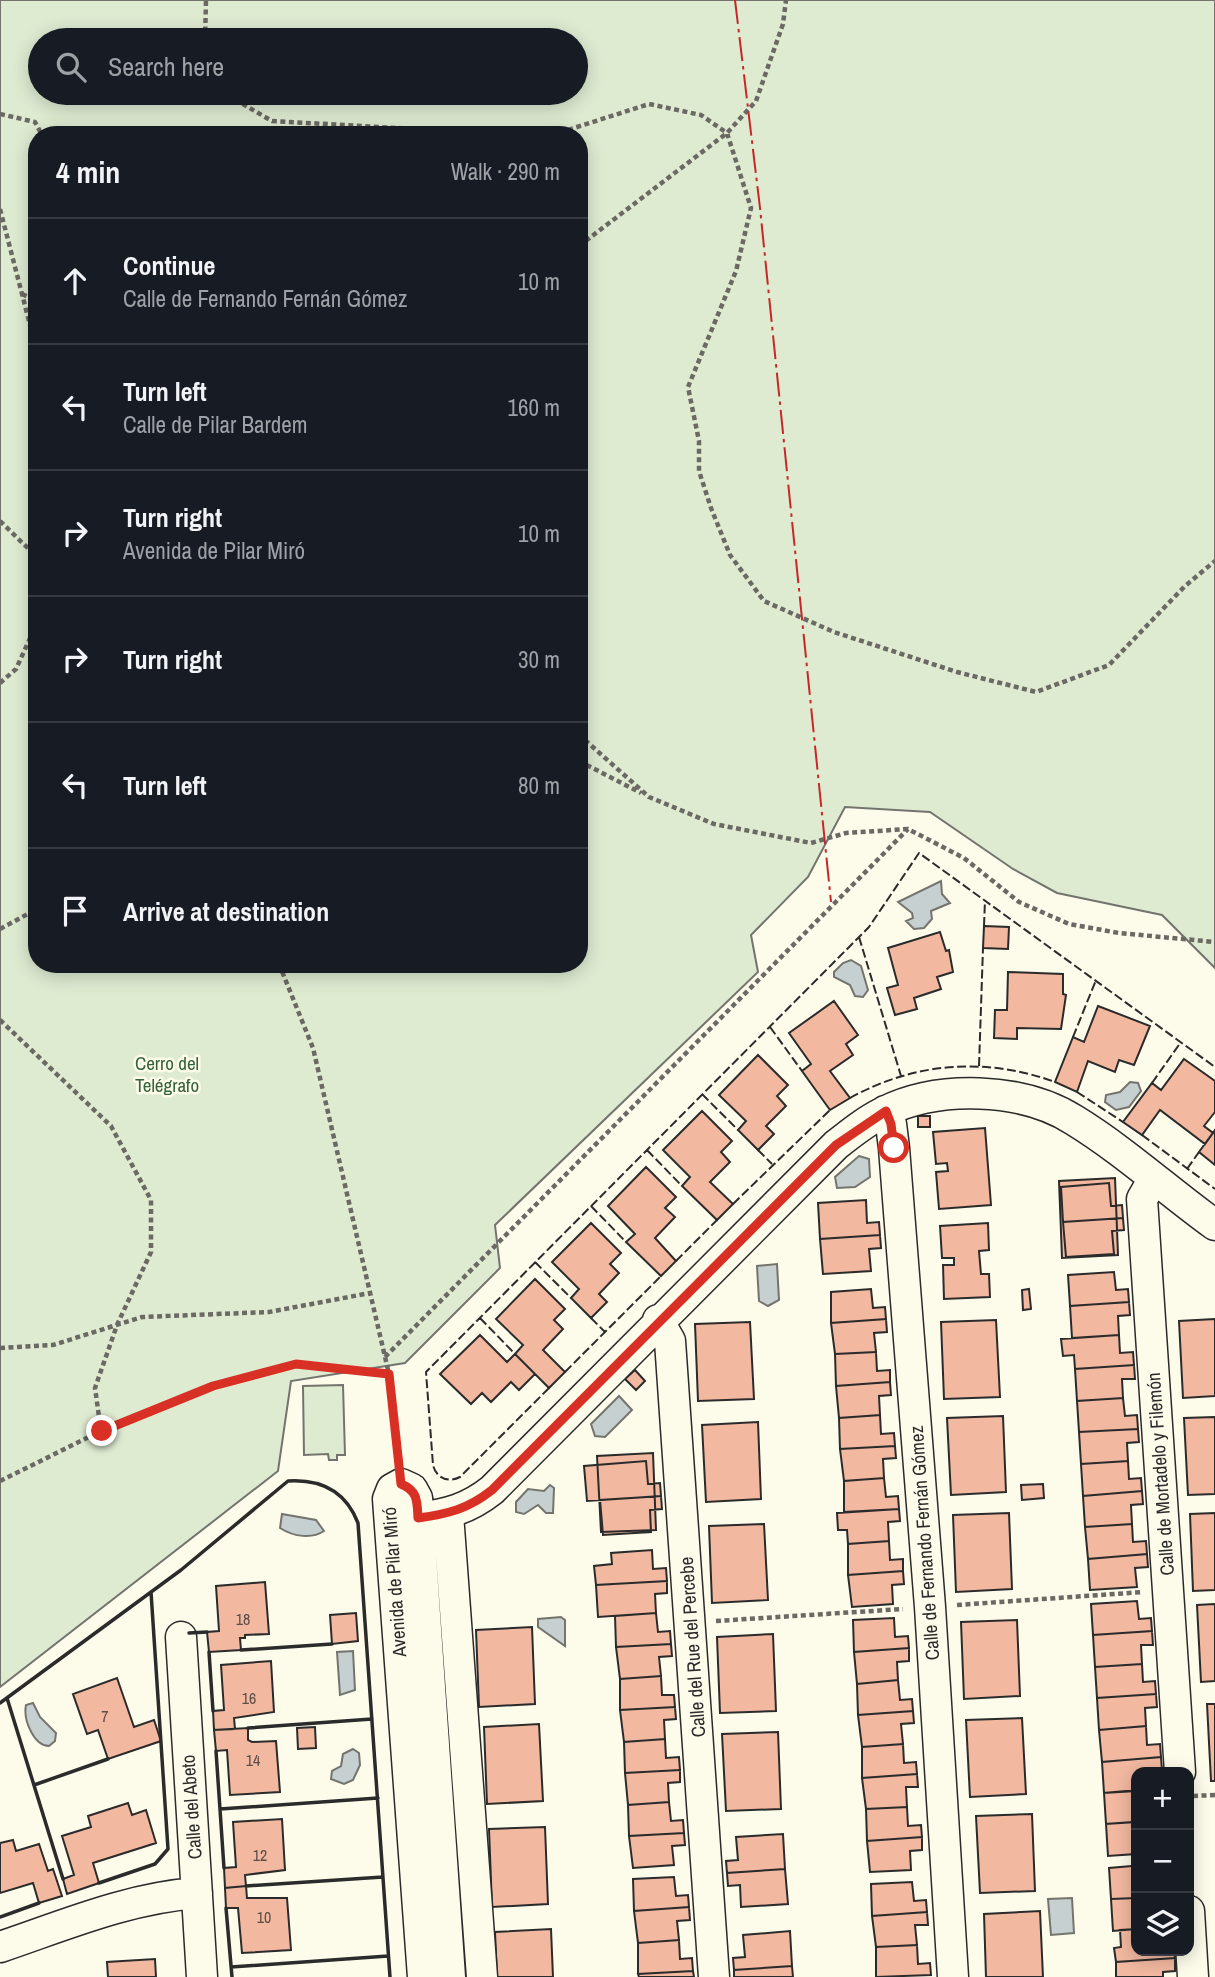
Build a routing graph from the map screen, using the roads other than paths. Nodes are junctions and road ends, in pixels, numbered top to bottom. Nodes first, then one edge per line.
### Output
1 (886, 1111) junction
2 (1153, 1180) junction
3 (1215, 1225) edge
4 (658, 1320) junction
5 (448, 1514) junction
6 (418, 1518) junction
7 (181, 1637) dead end
8 (1180, 1767) edge
9 (197, 1893) junction
10 (0, 1947) edge
11 (1192, 1956) edge
12 (202, 1977) edge
13 (423, 1977) edge
14 (450, 1977) edge
15 (482, 1977) edge
16 (714, 1977) edge
17 (953, 1977) edge
18 (1193, 1977) edge

1 - 2 street
1 - 4 street
1 - 17 street, Calle de Fernando Fernán Gómez
2 - 3 street
2 - 8 street, Calle de Mortadelo y Filemón
4 - 5 street
4 - 16 street, Calle del Rue del Percebe
5 - 6 street
5 - 15 street
6 - 13 street, Avenida de Pilar Miró
6 - 14 street, Avenida de Pilar Miró
7 - 9 street, Calle del Abeto
9 - 10 street
9 - 12 street, Calle del Abeto
11 - 18 street

